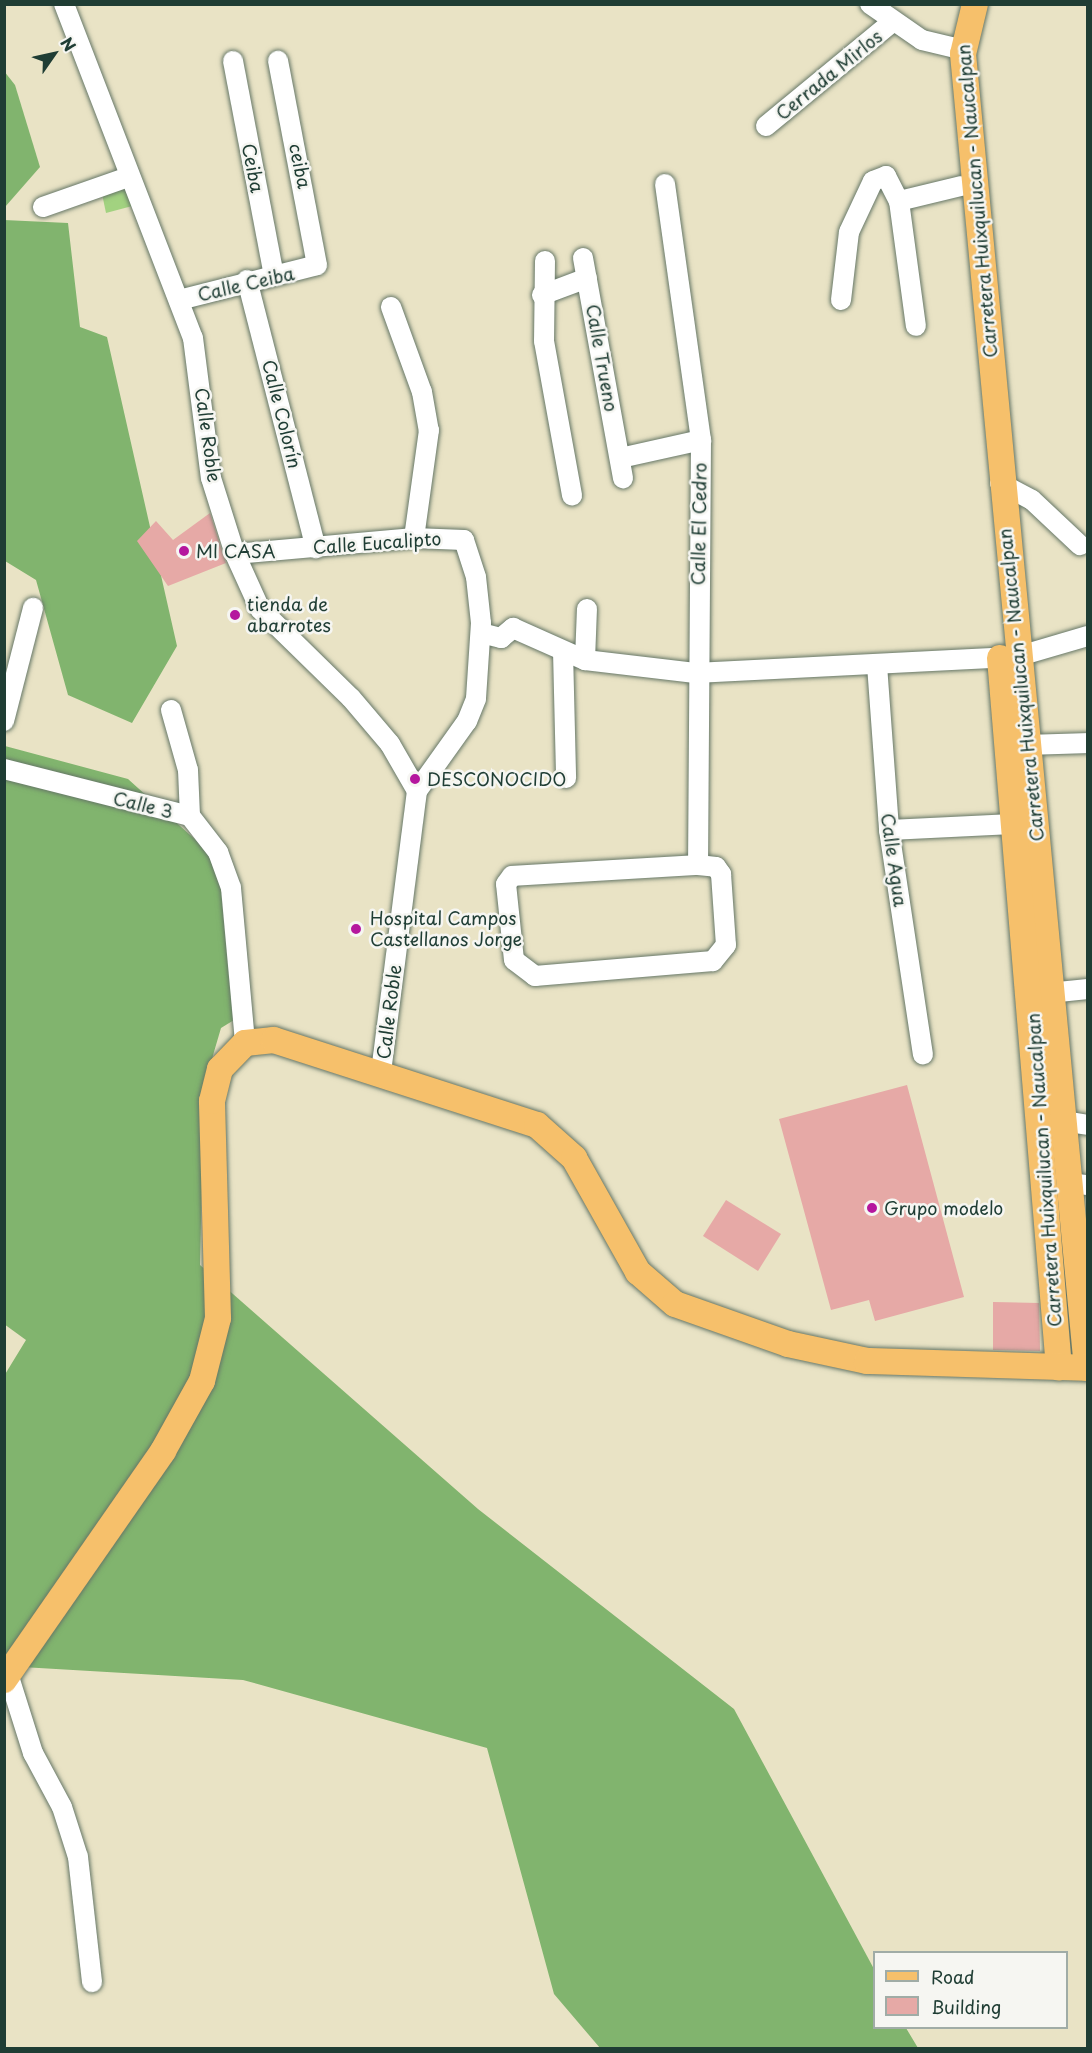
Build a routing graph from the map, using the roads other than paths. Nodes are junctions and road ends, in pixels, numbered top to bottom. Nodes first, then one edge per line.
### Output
1 (64, 4) edge
2 (870, 4) edge
3 (956, 4) edge
4 (975, 4) edge
5 (891, 23) junction
6 (955, 49) junction
7 (232, 61) dead end
8 (278, 61) dead end
9 (766, 126) dead end
10 (128, 177) junction
11 (665, 184) dead end
12 (961, 186) junction
13 (899, 201) junction
14 (43, 207) dead end
15 (583, 258) dead end
16 (545, 261) dead end
17 (312, 269) joint
18 (274, 275) junction
19 (588, 278) junction
20 (247, 280) junction
21 (542, 295) junction
22 (179, 300) junction
23 (840, 300) dead end
24 (391, 307) dead end
25 (916, 326) dead end
26 (701, 440) junction
27 (1000, 483) junction
28 (572, 495) dead end
29 (414, 538) junction
30 (1080, 545) dead end
31 (316, 548) junction
32 (235, 554) junction
33 (33, 608) dead end
34 (587, 609) dead end
35 (481, 633) junction
36 (1088, 636) edge
37 (563, 651) junction
38 (1008, 658) junction
39 (585, 660) junction
40 (878, 665) junction
41 (695, 673) junction
42 (171, 710) dead end
43 (4, 721) edge
44 (1088, 742) edge
45 (1028, 745) junction
46 (4, 769) edge
47 (566, 778) dead end
48 (417, 792) junction
49 (190, 816) junction
50 (1013, 824) junction
51 (889, 830) junction
52 (698, 866) junction
53 (1088, 989) edge
54 (1042, 994) junction
55 (245, 1043) junction
56 (923, 1054) dead end
57 (381, 1071) junction
58 (1075, 1123) edge
59 (1078, 1184) edge
60 (1059, 1368) junction
61 (1087, 1368) edge
62 (7, 1679) edge
63 (92, 1982) dead end

1 - 10 street, Calle Roble
2 - 5 street
3 - 6 main road, Carretera Huixquilucan - Naucalpan
4 - 6 main road, Carretera Huixquilucan - Naucalpan
5 - 6 street
5 - 9 street, Cerrada Mirlos
6 - 12 main road, Carretera Huixquilucan - Naucalpan
6 - 27 main road, Carretera Huixquilucan - Naucalpan
7 - 18 street, Ceiba
8 - 17 street, ceiba
10 - 14 street
10 - 22 street, Calle Roble
11 - 26 street, Calle El Cedro
12 - 13 street
12 - 38 main road, Carretera Huixquilucan - Naucalpan
13 - 23 street
13 - 25 street
15 - 19 street, Calle Trueno
16 - 21 street
17 - 18 street, Calle Ceiba
18 - 20 street, Calle Ceiba
19 - 21 street
19 - 26 street, Calle Trueno
20 - 22 street, Calle Ceiba
20 - 31 street, Calle Colorín
21 - 28 street
22 - 32 street, Calle Roble
24 - 29 street
26 - 41 street, Calle El Cedro
27 - 30 street
27 - 38 main road, Carretera Huixquilucan - Naucalpan
29 - 31 street, Calle Eucalipto
29 - 35 street, Calle Eucalipto
31 - 32 street, Calle Eucalipto
32 - 48 street, Calle Roble
33 - 43 street
34 - 39 street
35 - 37 street
35 - 48 street, Calle Eucalipto
36 - 38 street
37 - 39 street
37 - 47 street
38 - 40 street
38 - 45 main road, Carretera Huixquilucan - Naucalpan
38 - 50 main road, Carretera Huixquilucan - Naucalpan
39 - 41 street
40 - 41 street
40 - 51 street, Calle Agua
41 - 52 street, Calle El Cedro
42 - 49 street
44 - 45 street
45 - 54 main road, Carretera Huixquilucan - Naucalpan
46 - 49 street, Calle 3
48 - 57 street, Calle Roble
49 - 55 street, Calle 3
50 - 51 street
50 - 54 main road, Carretera Huixquilucan - Naucalpan
51 - 56 street, Calle Agua
52 - 52 street
53 - 54 street
54 - 58 main road, Carretera Huixquilucan - Naucalpan
54 - 60 main road, Carretera Huixquilucan - Naucalpan
55 - 57 main road
55 - 62 main road
57 - 60 main road
58 - 59 main road, Carretera Huixquilucan - Naucalpan
59 - 61 main road, Carretera Huixquilucan - Naucalpan
60 - 61 main road
62 - 63 street

